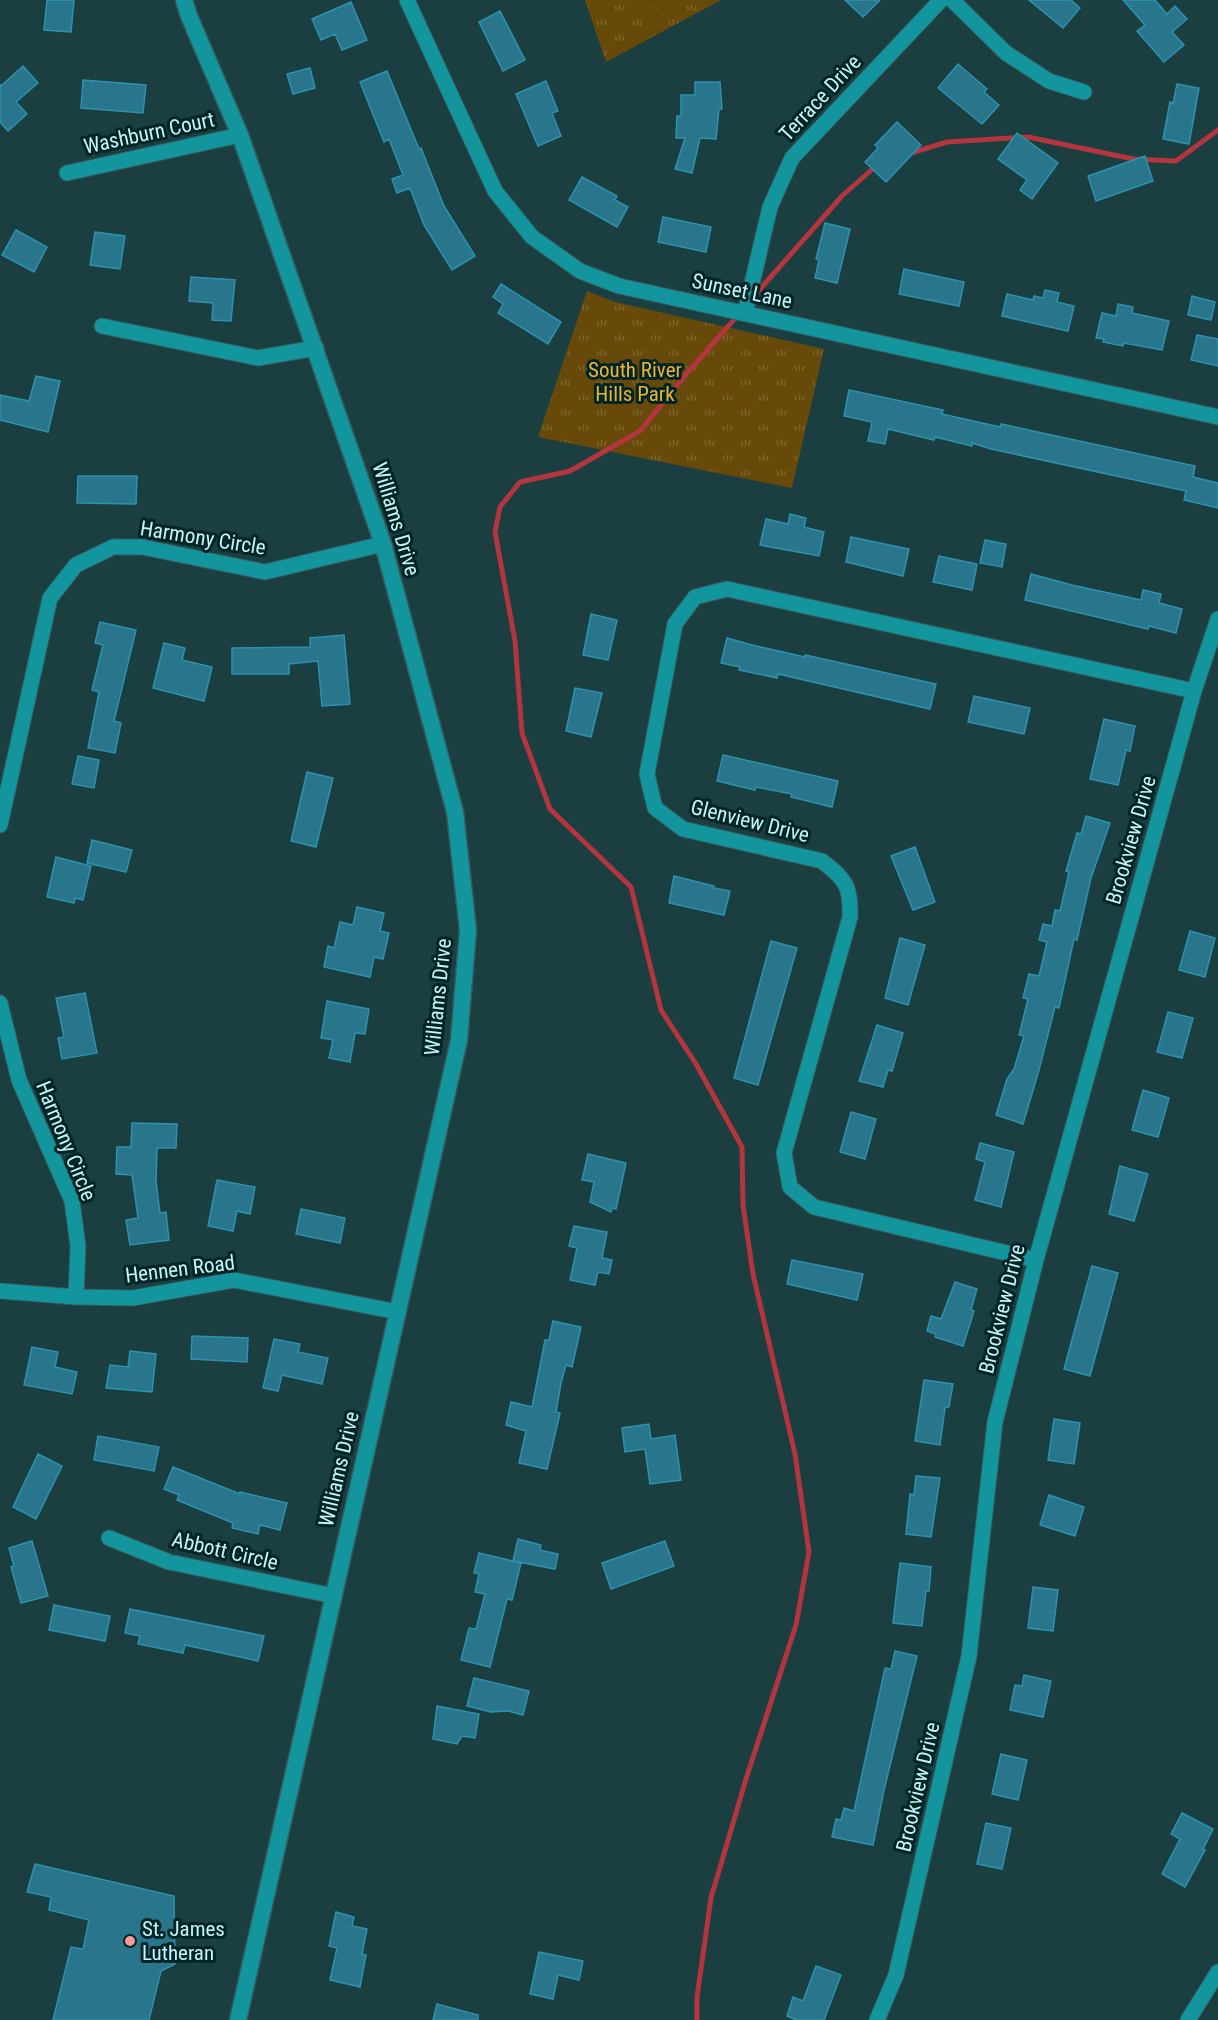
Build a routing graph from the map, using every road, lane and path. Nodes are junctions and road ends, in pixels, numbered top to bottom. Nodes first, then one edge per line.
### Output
1 (184, 0) edge
2 (407, 0) edge
3 (941, 0) edge
4 (952, 0) edge
5 (1084, 92) dead end
6 (240, 135) junction
7 (67, 173) dead end
8 (745, 314) junction
9 (102, 326) dead end
10 (316, 348) junction
11 (1218, 417) edge
12 (383, 544) junction
13 (1218, 619) edge
14 (1194, 691) junction
15 (0, 825) edge
16 (0, 1003) edge
17 (1036, 1260) junction
18 (0, 1291) edge
19 (76, 1297) junction
20 (398, 1312) junction
21 (109, 1538) dead end
22 (334, 1596) junction
23 (1218, 1972) edge
24 (238, 2020) edge
25 (878, 2020) edge
26 (1188, 2020) edge

1 - 6 main road, Williams Drive
2 - 8 street, Sunset Lane
3 - 8 street, Terrace Drive
4 - 5 street
6 - 7 street, Washburn Court
6 - 10 main road, Williams Drive
8 - 11 street, Sunset Lane
9 - 10 street
10 - 12 main road, Williams Drive
12 - 15 street, Harmony Circle
12 - 20 main road, Williams Drive
13 - 14 street, Brookview Drive
14 - 17 street, Brookview Drive
14 - 17 street, Glenview Drive
16 - 19 street, Harmony Circle
17 - 25 street, Brookview Drive
18 - 19 street, Hennen Road
19 - 20 street, Hennen Road
20 - 22 main road, Williams Drive
21 - 22 street, Abbott Circle
22 - 24 main road, Williams Drive
23 - 26 street

